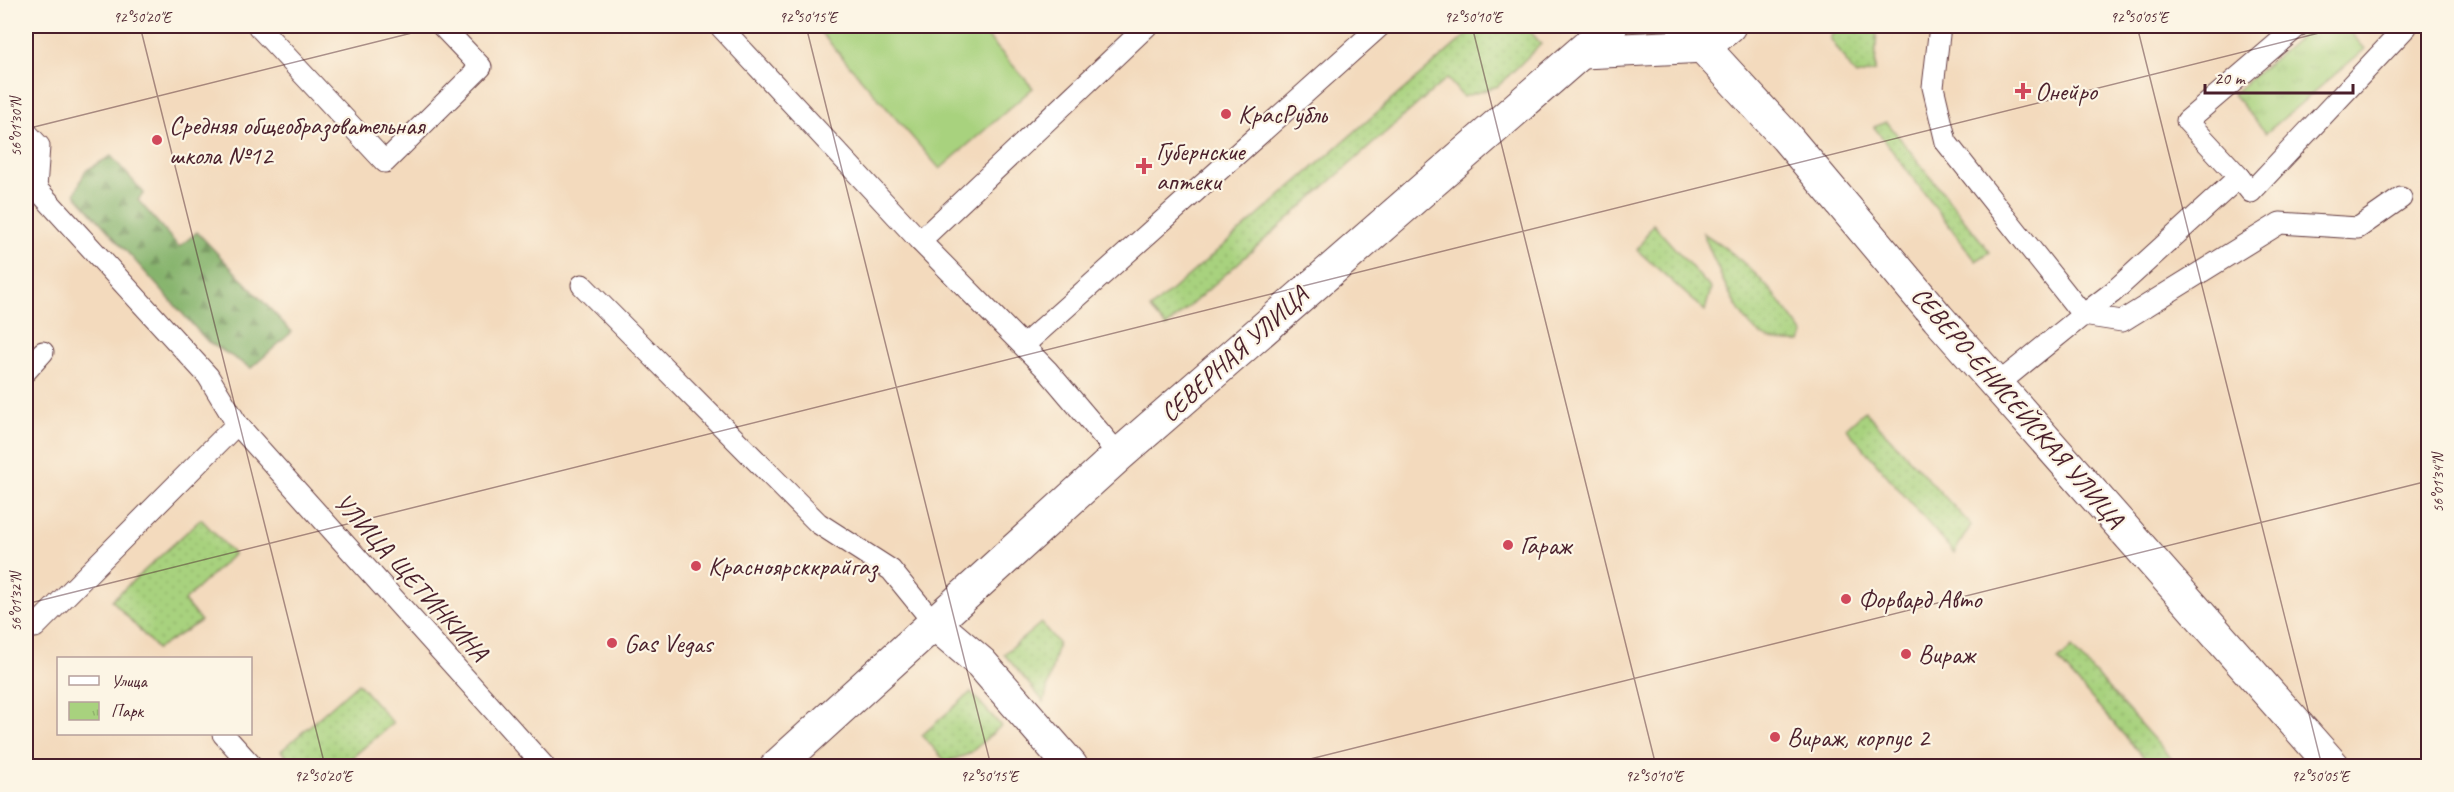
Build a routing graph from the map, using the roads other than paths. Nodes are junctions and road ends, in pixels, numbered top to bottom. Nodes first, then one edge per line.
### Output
1 (258, 26) edge
2 (442, 26) edge
3 (720, 26) edge
4 (1147, 26) edge
5 (1380, 26) edge
6 (1611, 26) edge
7 (1940, 26) edge
8 (2298, 26) edge
9 (2407, 26) edge
10 (1706, 32) edge
11 (1583, 52) junction
12 (26, 132) edge
13 (2239, 177) junction
14 (31, 190) edge
15 (2401, 198) dead end
16 (920, 241) junction
17 (582, 285) dead end
18 (2083, 315) junction
19 (1024, 345) junction
20 (43, 352) dead end
21 (26, 371) edge
22 (1998, 384) junction
23 (237, 424) junction
24 (1119, 455) junction
25 (934, 623) junction
26 (35, 627) dead end
27 (224, 735) edge
28 (252, 766) edge
29 (544, 766) edge
30 (777, 766) edge
31 (1071, 766) edge
32 (2333, 766) edge

1 - 2 lane
3 - 16 lane
4 - 16 lane
5 - 19 lane
6 - 11 street, СЕВЕРНАЯ УЛИЦА
7 - 18 lane
8 - 13 lane
9 - 13 lane
10 - 11 street
10 - 22 street, СЕВЕРО-ЕНИСЕЙСКАЯ УЛИЦА
11 - 24 street, СЕВЕРНАЯ УЛИЦА
12 - 14 lane
13 - 18 lane
14 - 23 lane, УЛИЦА ЩЕТИНКИНА
15 - 18 lane
16 - 19 lane
17 - 25 lane
18 - 22 lane
19 - 24 lane
20 - 21 lane
22 - 32 street, СЕВЕРО-ЕНИСЕЙСКАЯ УЛИЦА
23 - 26 lane
23 - 29 lane, УЛИЦА ЩЕТИНКИНА
24 - 25 street, СЕВЕРНАЯ УЛИЦА
25 - 30 street, СЕВЕРНАЯ УЛИЦА
25 - 31 street
27 - 28 lane

